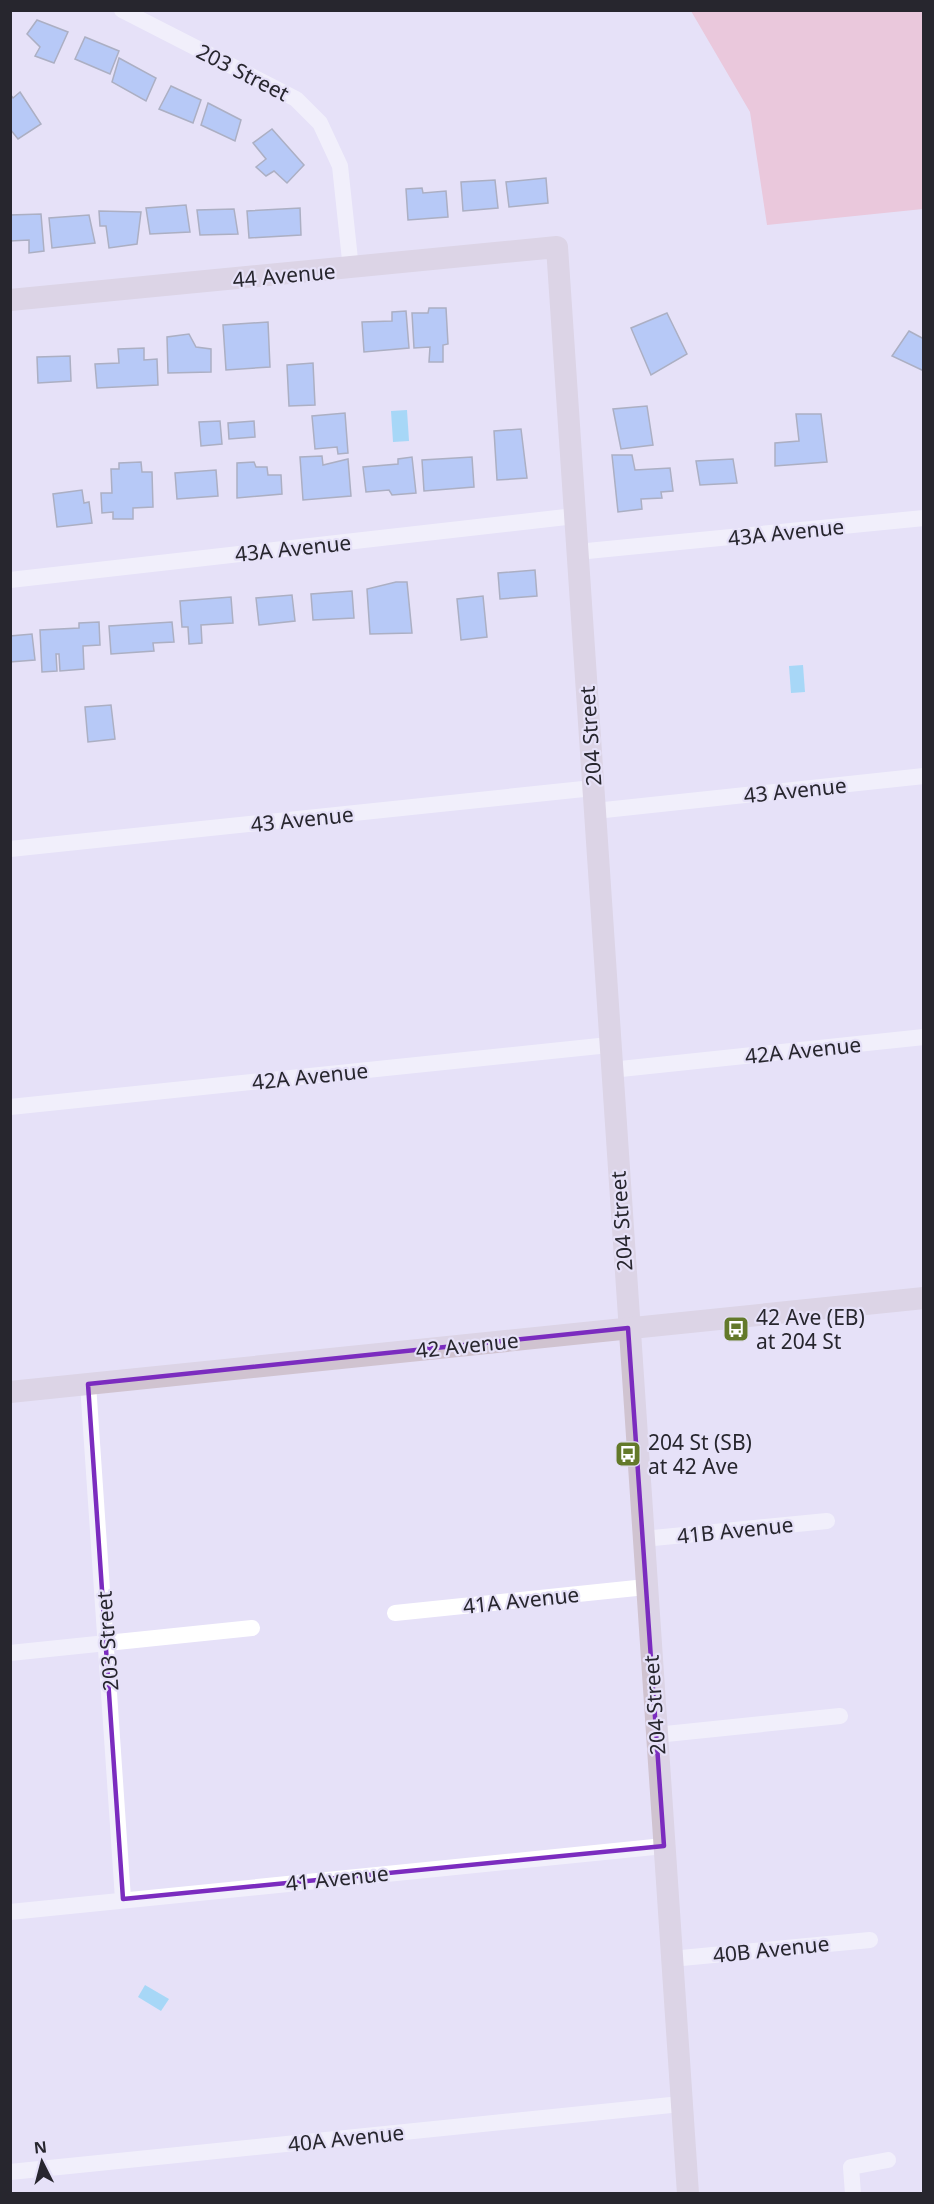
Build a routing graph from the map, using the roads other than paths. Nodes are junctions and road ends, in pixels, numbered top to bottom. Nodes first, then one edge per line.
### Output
1 (122, 10) edge
2 (557, 248) joint
3 (351, 269) junction
4 (10, 300) edge
5 (575, 516) junction
6 (924, 518) edge
7 (577, 552) junction
8 (10, 580) edge
9 (924, 776) edge
10 (593, 788) junction
11 (595, 811) junction
12 (10, 849) edge
13 (924, 1037) edge
14 (609, 1045) junction
15 (611, 1070) junction
16 (10, 1107) edge
17 (924, 1298) edge
18 (628, 1328) junction
19 (88, 1384) junction
20 (10, 1392) edge
21 (827, 1521) dead end
22 (643, 1539) junction
23 (646, 1587) junction
24 (395, 1613) dead end
25 (252, 1628) dead end
26 (108, 1643) junction
27 (10, 1653) edge
28 (840, 1716) dead end
29 (656, 1735) junction
30 (664, 1845) junction
31 (123, 1899) junction
32 (10, 1912) edge
33 (870, 1940) dead end
34 (671, 1959) junction
35 (681, 2104) junction
36 (888, 2160) dead end
37 (10, 2172) edge
38 (688, 2193) edge
39 (853, 2193) edge

1 - 3 street, 203 Street
2 - 3 street, 44 Avenue
2 - 5 street, 204 Street
3 - 4 street, 44 Avenue
5 - 7 street, 204 Street
5 - 8 street, 43A Avenue
6 - 7 street, 43A Avenue
7 - 10 street, 204 Street
9 - 11 street, 43 Avenue
10 - 11 street, 204 Street
10 - 12 street, 43 Avenue
11 - 14 street, 204 Street
13 - 15 street, 42A Avenue
14 - 15 street, 204 Street
14 - 16 street, 42A Avenue
15 - 18 street, 204 Street
17 - 18 street, 42 Avenue
18 - 19 street, 42 Avenue
18 - 22 street, 204 Street
19 - 20 street, 42 Avenue
19 - 26 street, 203 Street
21 - 22 street, 41B Avenue
22 - 23 street, 204 Street
23 - 24 street, 41A Avenue
23 - 29 street, 204 Street
25 - 26 street
26 - 27 street
26 - 31 street, 203 Street
28 - 29 street
29 - 30 street, 204 Street
30 - 31 street, 41 Avenue
30 - 34 street, 204 Street
31 - 32 street, 41 Avenue
33 - 34 street, 40B Avenue
34 - 35 street, 204 Street
35 - 37 street, 40A Avenue
35 - 38 street, 204 Street
36 - 39 street

